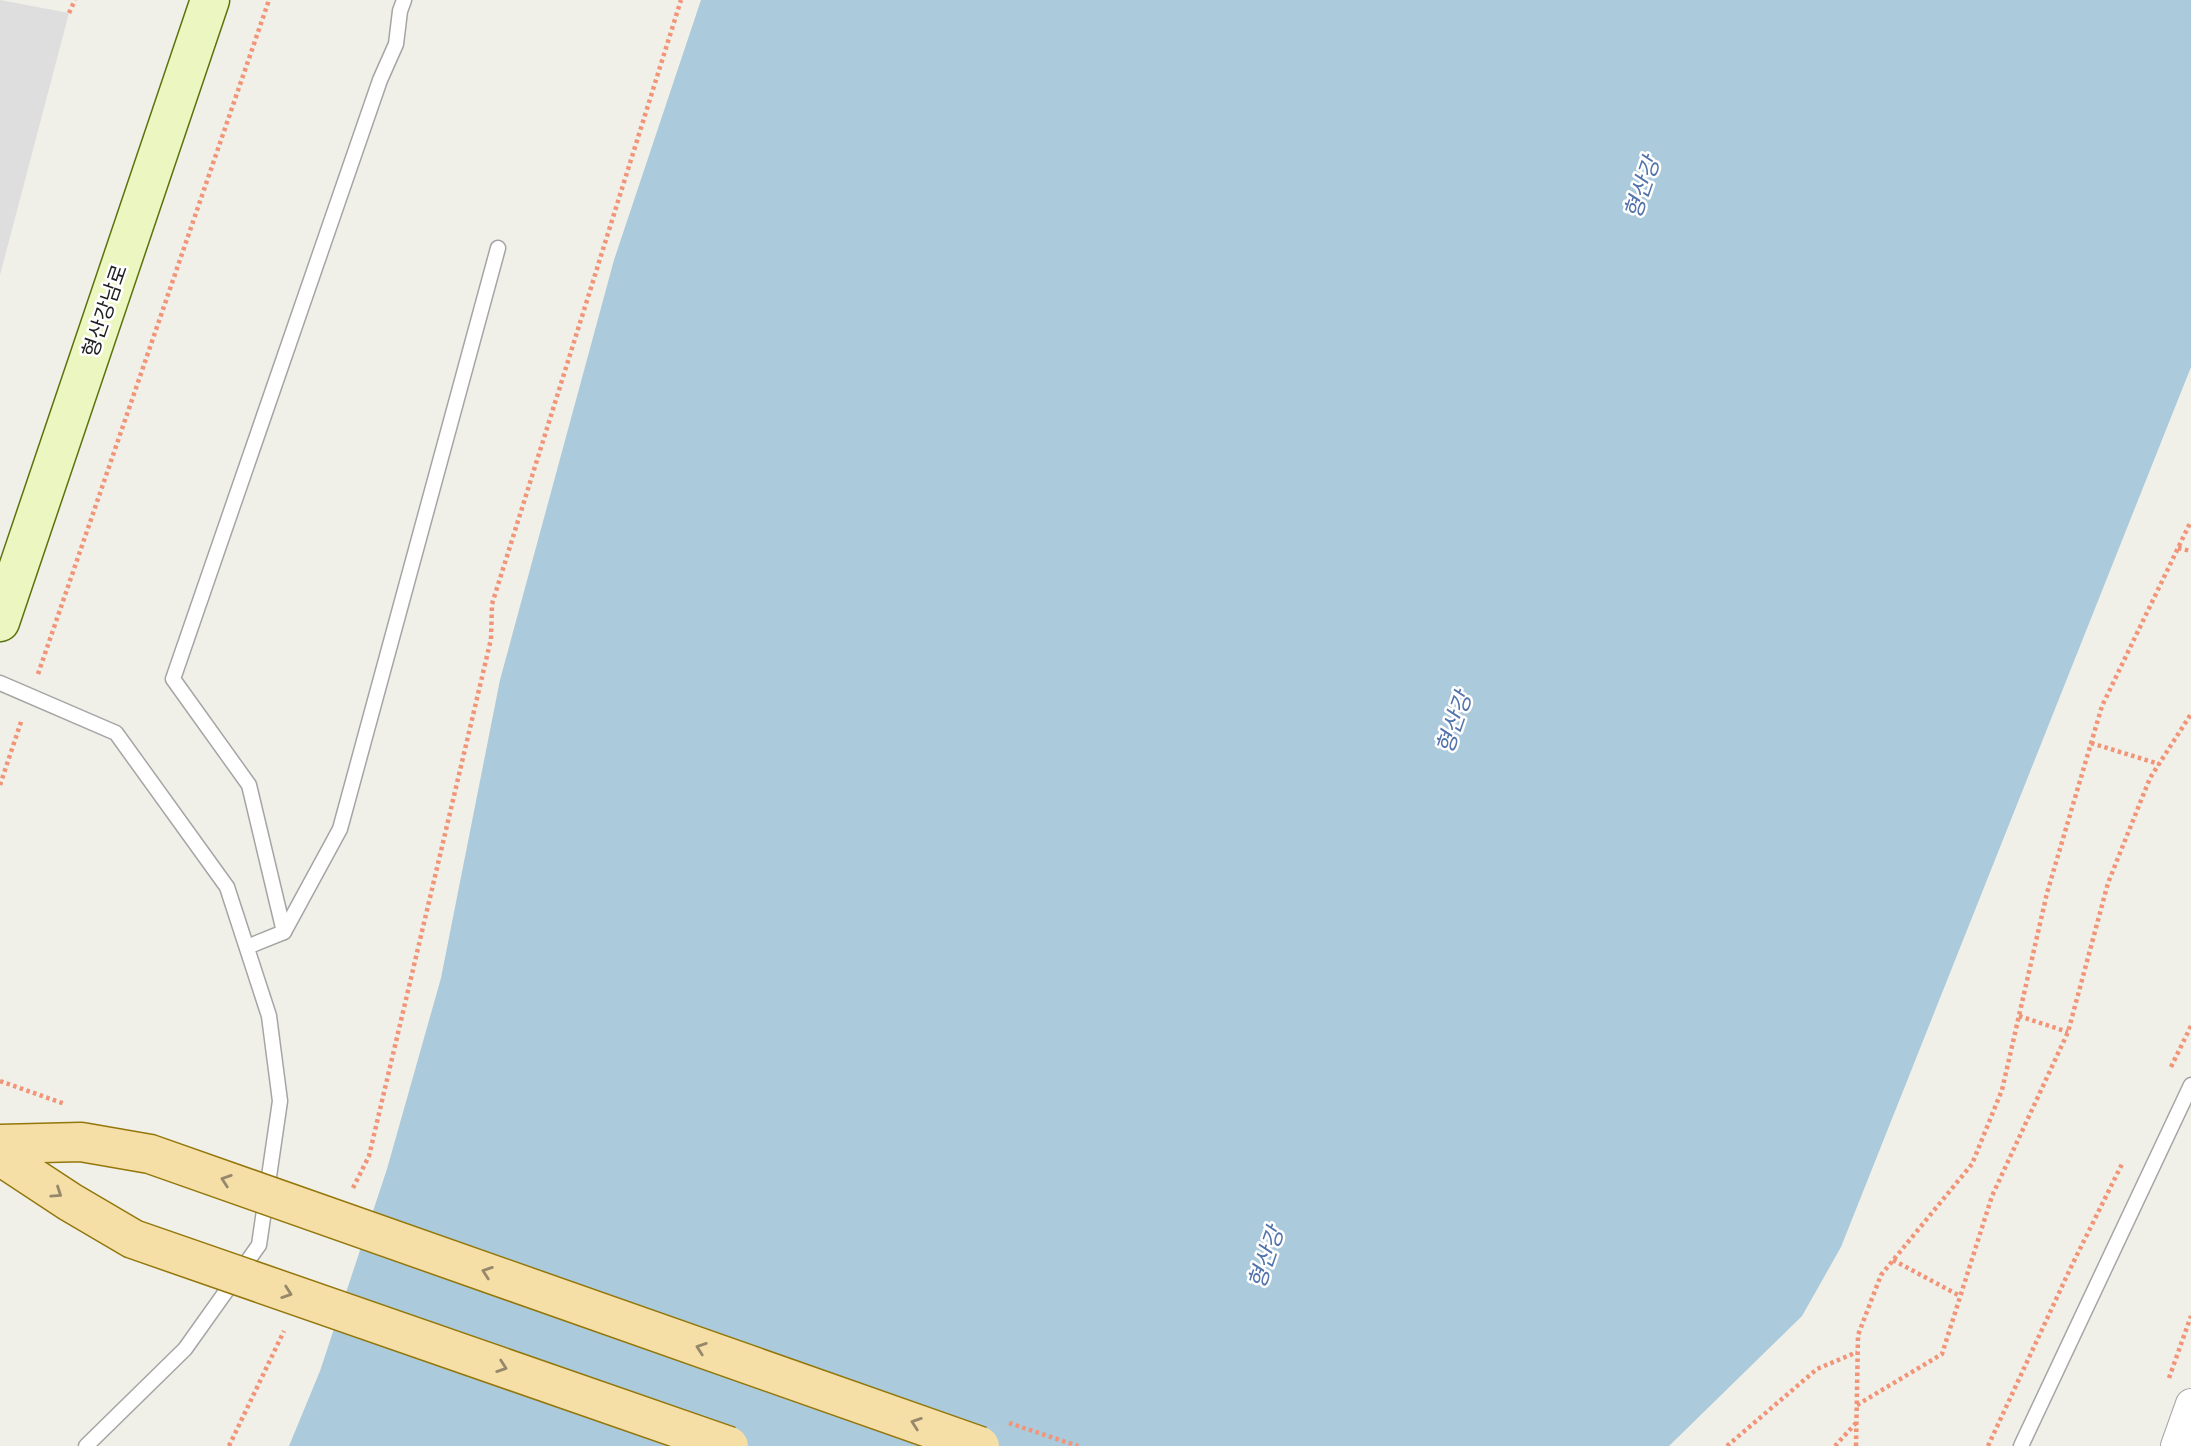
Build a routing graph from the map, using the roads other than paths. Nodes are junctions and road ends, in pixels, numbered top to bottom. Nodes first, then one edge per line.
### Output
1 (210, 0) edge
2 (404, 0) edge
3 (498, 248) dead end
4 (0, 622) edge
5 (0, 683) edge
6 (284, 932) junction
7 (247, 947) junction
8 (2191, 1085) edge
9 (0, 1144) edge
10 (0, 1156) edge
11 (2191, 1404) edge
12 (89, 1445) edge
13 (729, 1446) edge
14 (980, 1446) edge
15 (2021, 1446) edge
16 (2176, 1446) edge

1 - 4 main road, 형산강남로
2 - 6 lane
3 - 6 lane
5 - 7 lane
6 - 7 lane
7 - 12 lane
8 - 15 lane
14 -> 9 main road, bridge
10 -> 13 main road, bridge
11 - 16 street

